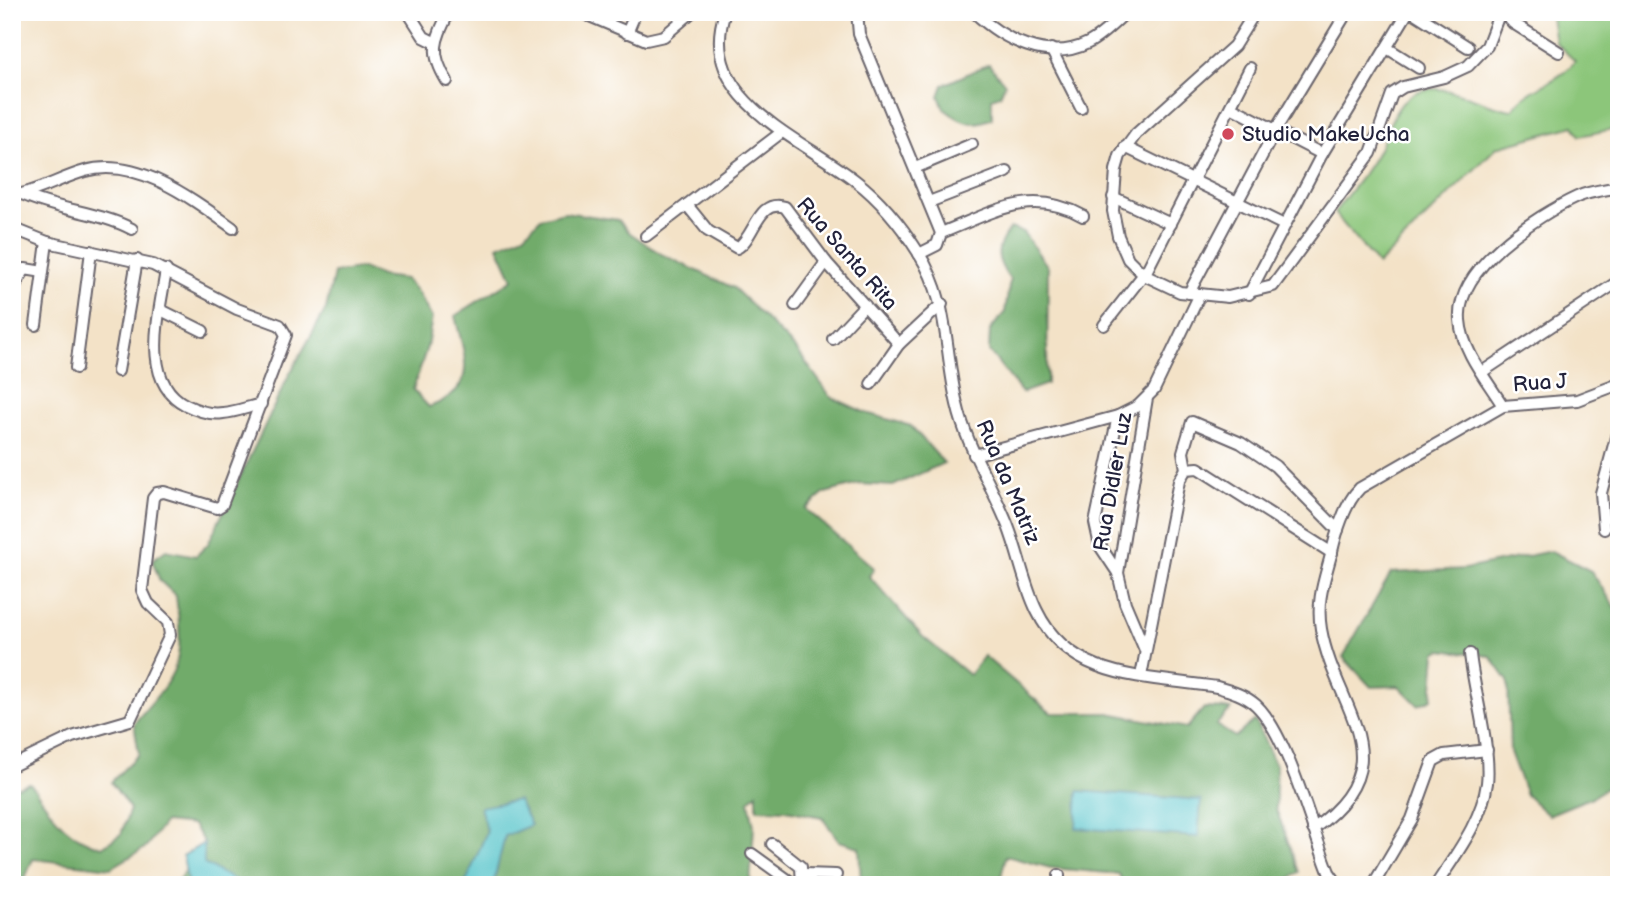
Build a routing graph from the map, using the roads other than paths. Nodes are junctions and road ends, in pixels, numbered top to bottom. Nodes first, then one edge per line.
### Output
1 (408, 12) edge
2 (580, 12) edge
3 (636, 12) edge
4 (692, 12) edge
5 (725, 12) edge
6 (857, 12) edge
7 (974, 12) edge
8 (1126, 12) edge
9 (1255, 12) edge
10 (1347, 12) edge
11 (1411, 12) edge
12 (1502, 12) edge
13 (444, 14) edge
14 (626, 33) junction
15 (436, 43) junction
16 (1468, 47) dead end
17 (1387, 48) junction
18 (1051, 49) junction
19 (1559, 52) dead end
20 (1250, 68) dead end
21 (1419, 68) dead end
22 (447, 81) dead end
23 (1231, 107) junction
24 (1081, 108) dead end
25 (1276, 129) junction
26 (782, 132) junction
27 (972, 145) dead end
28 (1125, 147) junction
29 (1322, 154) junction
30 (915, 167) junction
31 (1007, 172) dead end
32 (1194, 181) junction
33 (1619, 187) edge
34 (17, 195) edge
35 (1113, 197) junction
36 (929, 202) junction
37 (1238, 202) junction
38 (687, 205) junction
39 (1083, 216) dead end
40 (1171, 224) junction
41 (1284, 225) junction
42 (12, 228) edge
43 (233, 228) dead end
44 (132, 229) dead end
45 (941, 233) junction
46 (646, 236) dead end
47 (47, 242) junction
48 (91, 251) junction
49 (919, 254) junction
50 (138, 260) junction
51 (826, 262) junction
52 (166, 270) junction
53 (43, 272) junction
54 (1144, 275) junction
55 (1619, 281) edge
56 (12, 290) edge
57 (1195, 293) junction
58 (1249, 294) junction
59 (942, 304) junction
60 (795, 305) dead end
61 (865, 305) junction
62 (161, 310) junction
63 (1104, 324) dead end
64 (36, 325) dead end
65 (203, 331) dead end
66 (832, 339) dead end
67 (899, 344) junction
68 (76, 368) dead end
69 (118, 371) dead end
70 (1482, 372) junction
71 (872, 384) dead end
72 (1619, 384) edge
73 (1147, 398) junction
74 (261, 404) junction
75 (1503, 405) junction
76 (1118, 416) junction
77 (1619, 426) edge
78 (974, 454) junction
79 (1186, 469) junction
80 (1604, 529) dead end
81 (1338, 530) junction
82 (1332, 553) junction
83 (1118, 573) junction
84 (1145, 650) junction
85 (1470, 654) dead end
86 (1141, 676) junction
87 (1487, 750) junction
88 (12, 766) edge
89 (1313, 829) junction
90 (772, 844) dead end
91 (752, 854) dead end
92 (836, 875) dead end
93 (803, 879) edge
94 (1333, 884) edge
95 (795, 885) edge
96 (1373, 885) edge
97 (1436, 885) edge

1 - 15 street
2 - 14 street
3 - 14 street
4 - 14 street
5 - 26 street, Rua da Matriz
6 - 30 street
7 - 18 street
8 - 18 street
9 - 28 street
10 - 25 street
11 - 16 street
11 - 17 street
12 - 19 street
12 - 58 street
13 - 15 street
15 - 22 street
17 - 21 street
17 - 29 street
18 - 24 street
20 - 23 street
23 - 25 street
23 - 32 street
25 - 29 street
25 - 37 street
26 - 38 street
26 - 49 street, Rua da Matriz
27 - 30 street
28 - 32 street
28 - 35 street
29 - 41 street
30 - 36 street
31 - 36 street
32 - 37 street
32 - 40 street
33 - 70 street
34 - 43 street
34 - 44 street
35 - 40 street
35 - 54 street
36 - 45 street
37 - 41 street
37 - 57 street
38 - 46 street
38 - 51 street, Rua Santa Rita
39 - 45 street
40 - 54 street
41 - 58 street
42 - 47 street
45 - 49 street
47 - 48 street
47 - 53 street
48 - 50 street
48 - 68 street
49 - 59 street, Rua da Matriz
50 - 52 street
50 - 69 street
51 - 60 street
51 - 61 street, Rua Santa Rita
52 - 62 street
52 - 74 street
53 - 56 street
53 - 64 street
54 - 57 street
54 - 63 street
55 - 70 street
57 - 58 street
57 - 73 street
59 - 67 street
59 - 78 street, Rua da Matriz
61 - 66 street
61 - 67 street, Rua Santa Rita
62 - 65 street
62 - 74 street
67 - 71 street
70 - 75 street
72 - 75 street, Rua J
73 - 76 street
73 - 83 street, Rua Didler Luz
74 - 88 street
75 - 81 street
76 - 78 street
76 - 83 street, Rua Didler Luz
77 - 80 street
78 - 86 street, Rua da Matriz
79 - 81 street
79 - 82 street
79 - 84 street
81 - 82 street
82 - 89 street
83 - 84 street, Rua Didler Luz
84 - 86 street
85 - 87 street
86 - 89 street, Rua da Matriz
87 - 96 street
87 - 97 street
89 - 94 street, Rua da Matriz
90 - 93 street
91 - 95 street
92 - 93 street

